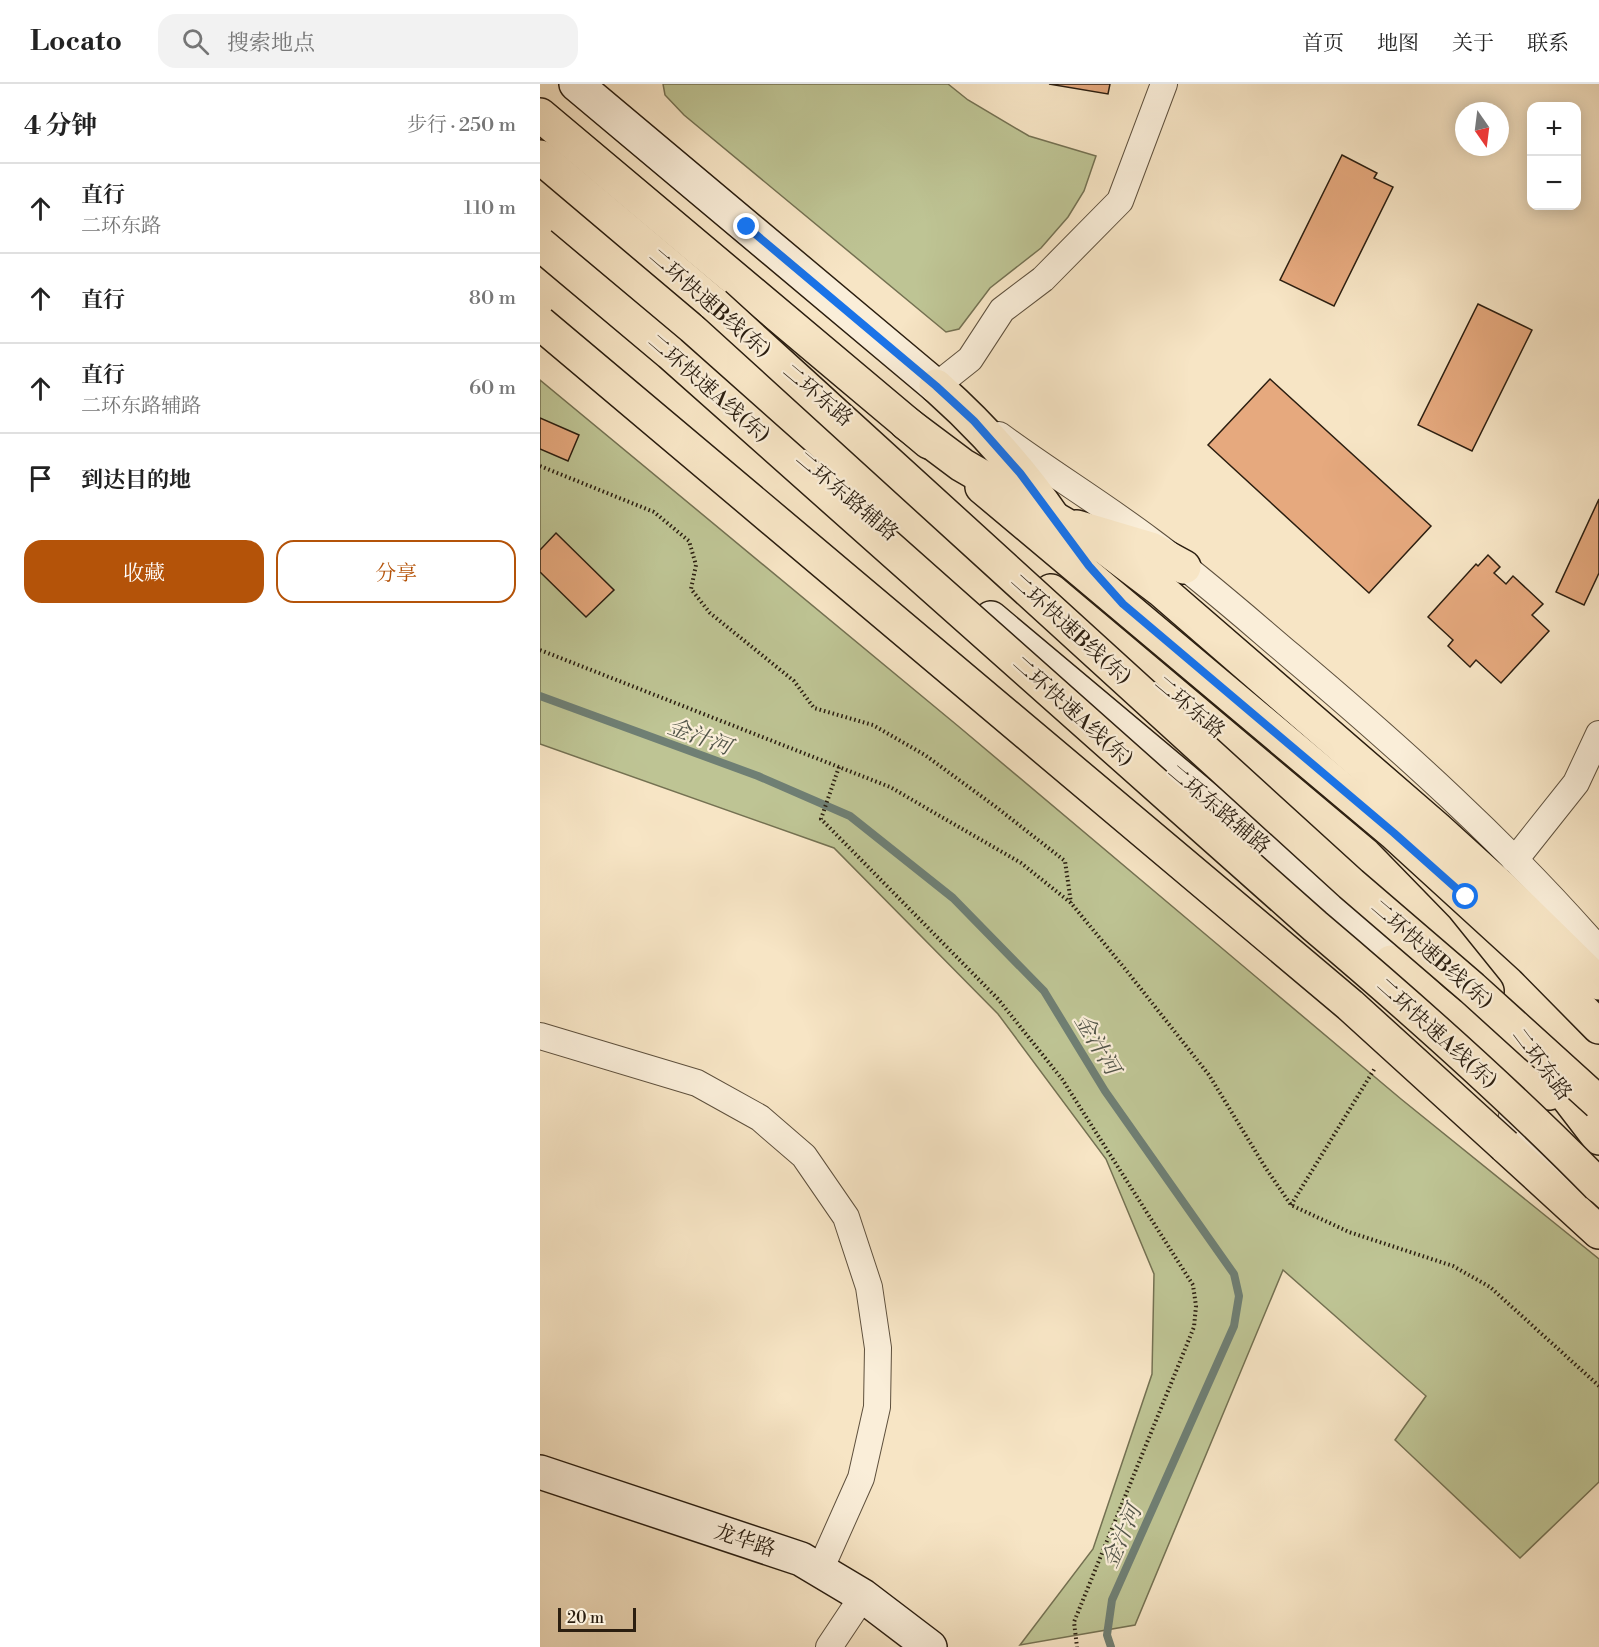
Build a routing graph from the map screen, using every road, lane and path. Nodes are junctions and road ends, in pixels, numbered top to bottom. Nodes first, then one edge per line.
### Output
1 (576, 84) edge
2 (1164, 84) edge
3 (540, 115) edge
4 (540, 159) edge
5 (540, 238) edge
6 (540, 244) edge
7 (540, 265) edge
8 (633, 316) junction
9 (540, 323) edge
10 (936, 386) junction
11 (906, 423) junction
12 (540, 466) edge
13 (1054, 518) junction
14 (1184, 567) junction
15 (1135, 616) junction
16 (540, 650) edge
17 (1599, 734) edge
18 (839, 767) junction
19 (1514, 859) junction
20 (1071, 903) junction
21 (1599, 950) edge
22 (1391, 962) junction
23 (1599, 983) edge
24 (1599, 1027) edge
25 (540, 1036) edge
26 (1379, 1062) dead end
27 (1599, 1103) edge
28 (1599, 1138) edge
29 (1599, 1186) edge
30 (1291, 1205) junction
31 (1599, 1221) edge
32 (1599, 1232) edge
33 (1599, 1386) edge
34 (540, 1472) edge
35 (820, 1570) junction
36 (863, 1596) junction
37 (830, 1647) edge
38 (930, 1647) edge
39 (1077, 1647) edge

1 - 10 street
2 - 10 street
3 - 11 main road, 二环东路
4 - 27 main road, 二环快速B线(东), bridge
4 - 28 main road, 二环东路, bridge
5 - 8 street, 二环东路辅路
6 - 29 main road, 二环快速A线(东), bridge
7 - 8 street
8 - 22 street, 二环东路辅路
9 - 32 main road, bridge
10 - 13 main road
10 - 14 street
11 - 13 main road
11 - 15 main road, 二环东路
12 - 20 path
13 - 14 main road
13 - 15 main road
13 - 23 main road
14 - 19 street
15 - 24 main road, 二环东路
16 - 18 path
17 - 19 street
18 - 20 path
18 - 39 path
19 - 21 street
20 - 30 path
22 - 28 main road
22 - 31 street, 二环东路辅路
25 - 35 street
26 - 30 path
30 - 33 path
34 - 35 street, 龙华路
35 - 36 street, 龙华路
36 - 37 street
36 - 38 street, 龙华路

